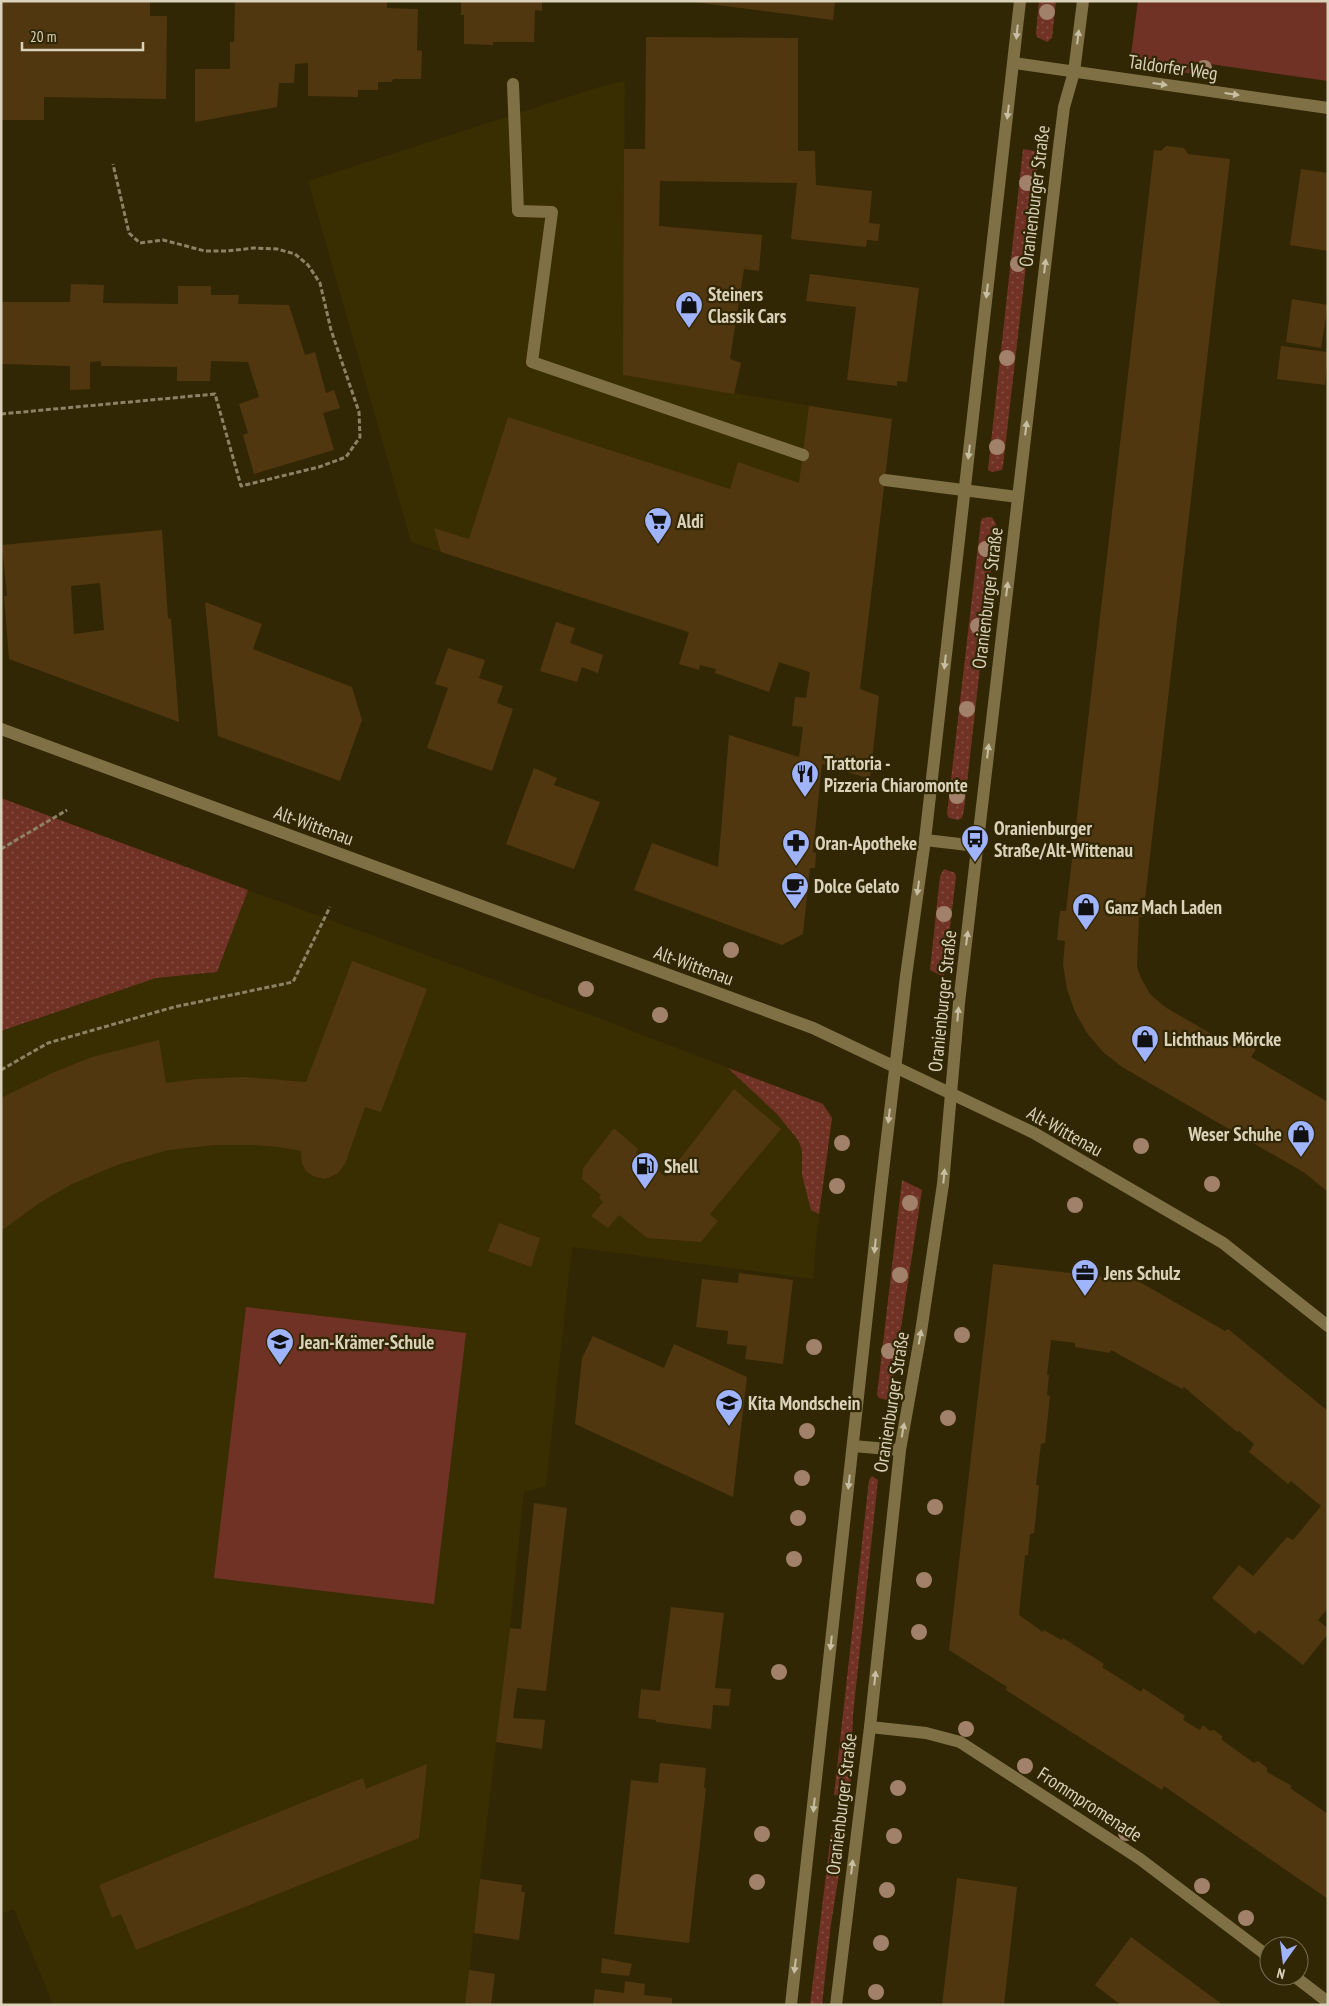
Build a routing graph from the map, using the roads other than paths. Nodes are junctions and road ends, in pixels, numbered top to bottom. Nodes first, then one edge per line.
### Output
1 (1020, 1) edge
2 (1083, 1) edge
3 (1014, 64) junction
4 (1074, 72) junction
5 (513, 84) dead end
6 (1328, 108) edge
7 (803, 455) dead end
8 (885, 480) dead end
9 (964, 491) junction
10 (1018, 497) junction
11 (1, 730) edge
12 (925, 840) junction
13 (978, 846) junction
14 (895, 1068) junction
15 (951, 1094) junction
16 (1328, 1326) edge
17 (853, 1446) junction
18 (900, 1450) junction
19 (870, 1727) junction
20 (1259, 1949) edge
21 (1307, 1986) edge
22 (1328, 2002) edge
23 (791, 2005) edge
24 (836, 2005) edge

1 -> 3 main road, Oranienburger Straße
4 -> 2 main road, Oranienburger Straße
3 - 4 main road, Taldorfer Weg
3 -> 9 main road, Oranienburger Straße
4 -> 6 main road, Taldorfer Weg
10 -> 4 main road, Oranienburger Straße
5 - 7 main road
8 - 9 main road
9 - 10 main road
9 -> 12 main road, Oranienburger Straße
13 -> 10 main road, Oranienburger Straße
11 - 14 main road, Alt-Wittenau
12 - 13 main road
12 -> 14 main road, Oranienburger Straße
15 -> 13 main road, Oranienburger Straße
14 - 15 main road, Alt-Wittenau
14 -> 17 main road, Oranienburger Straße
15 - 16 main road, Alt-Wittenau
18 -> 15 main road, Oranienburger Straße
17 - 18 main road
17 -> 23 main road, Oranienburger Straße
19 -> 18 main road, Oranienburger Straße
19 - 20 main road, Frommpromenade
24 -> 19 main road, Oranienburger Straße
21 - 22 main road

